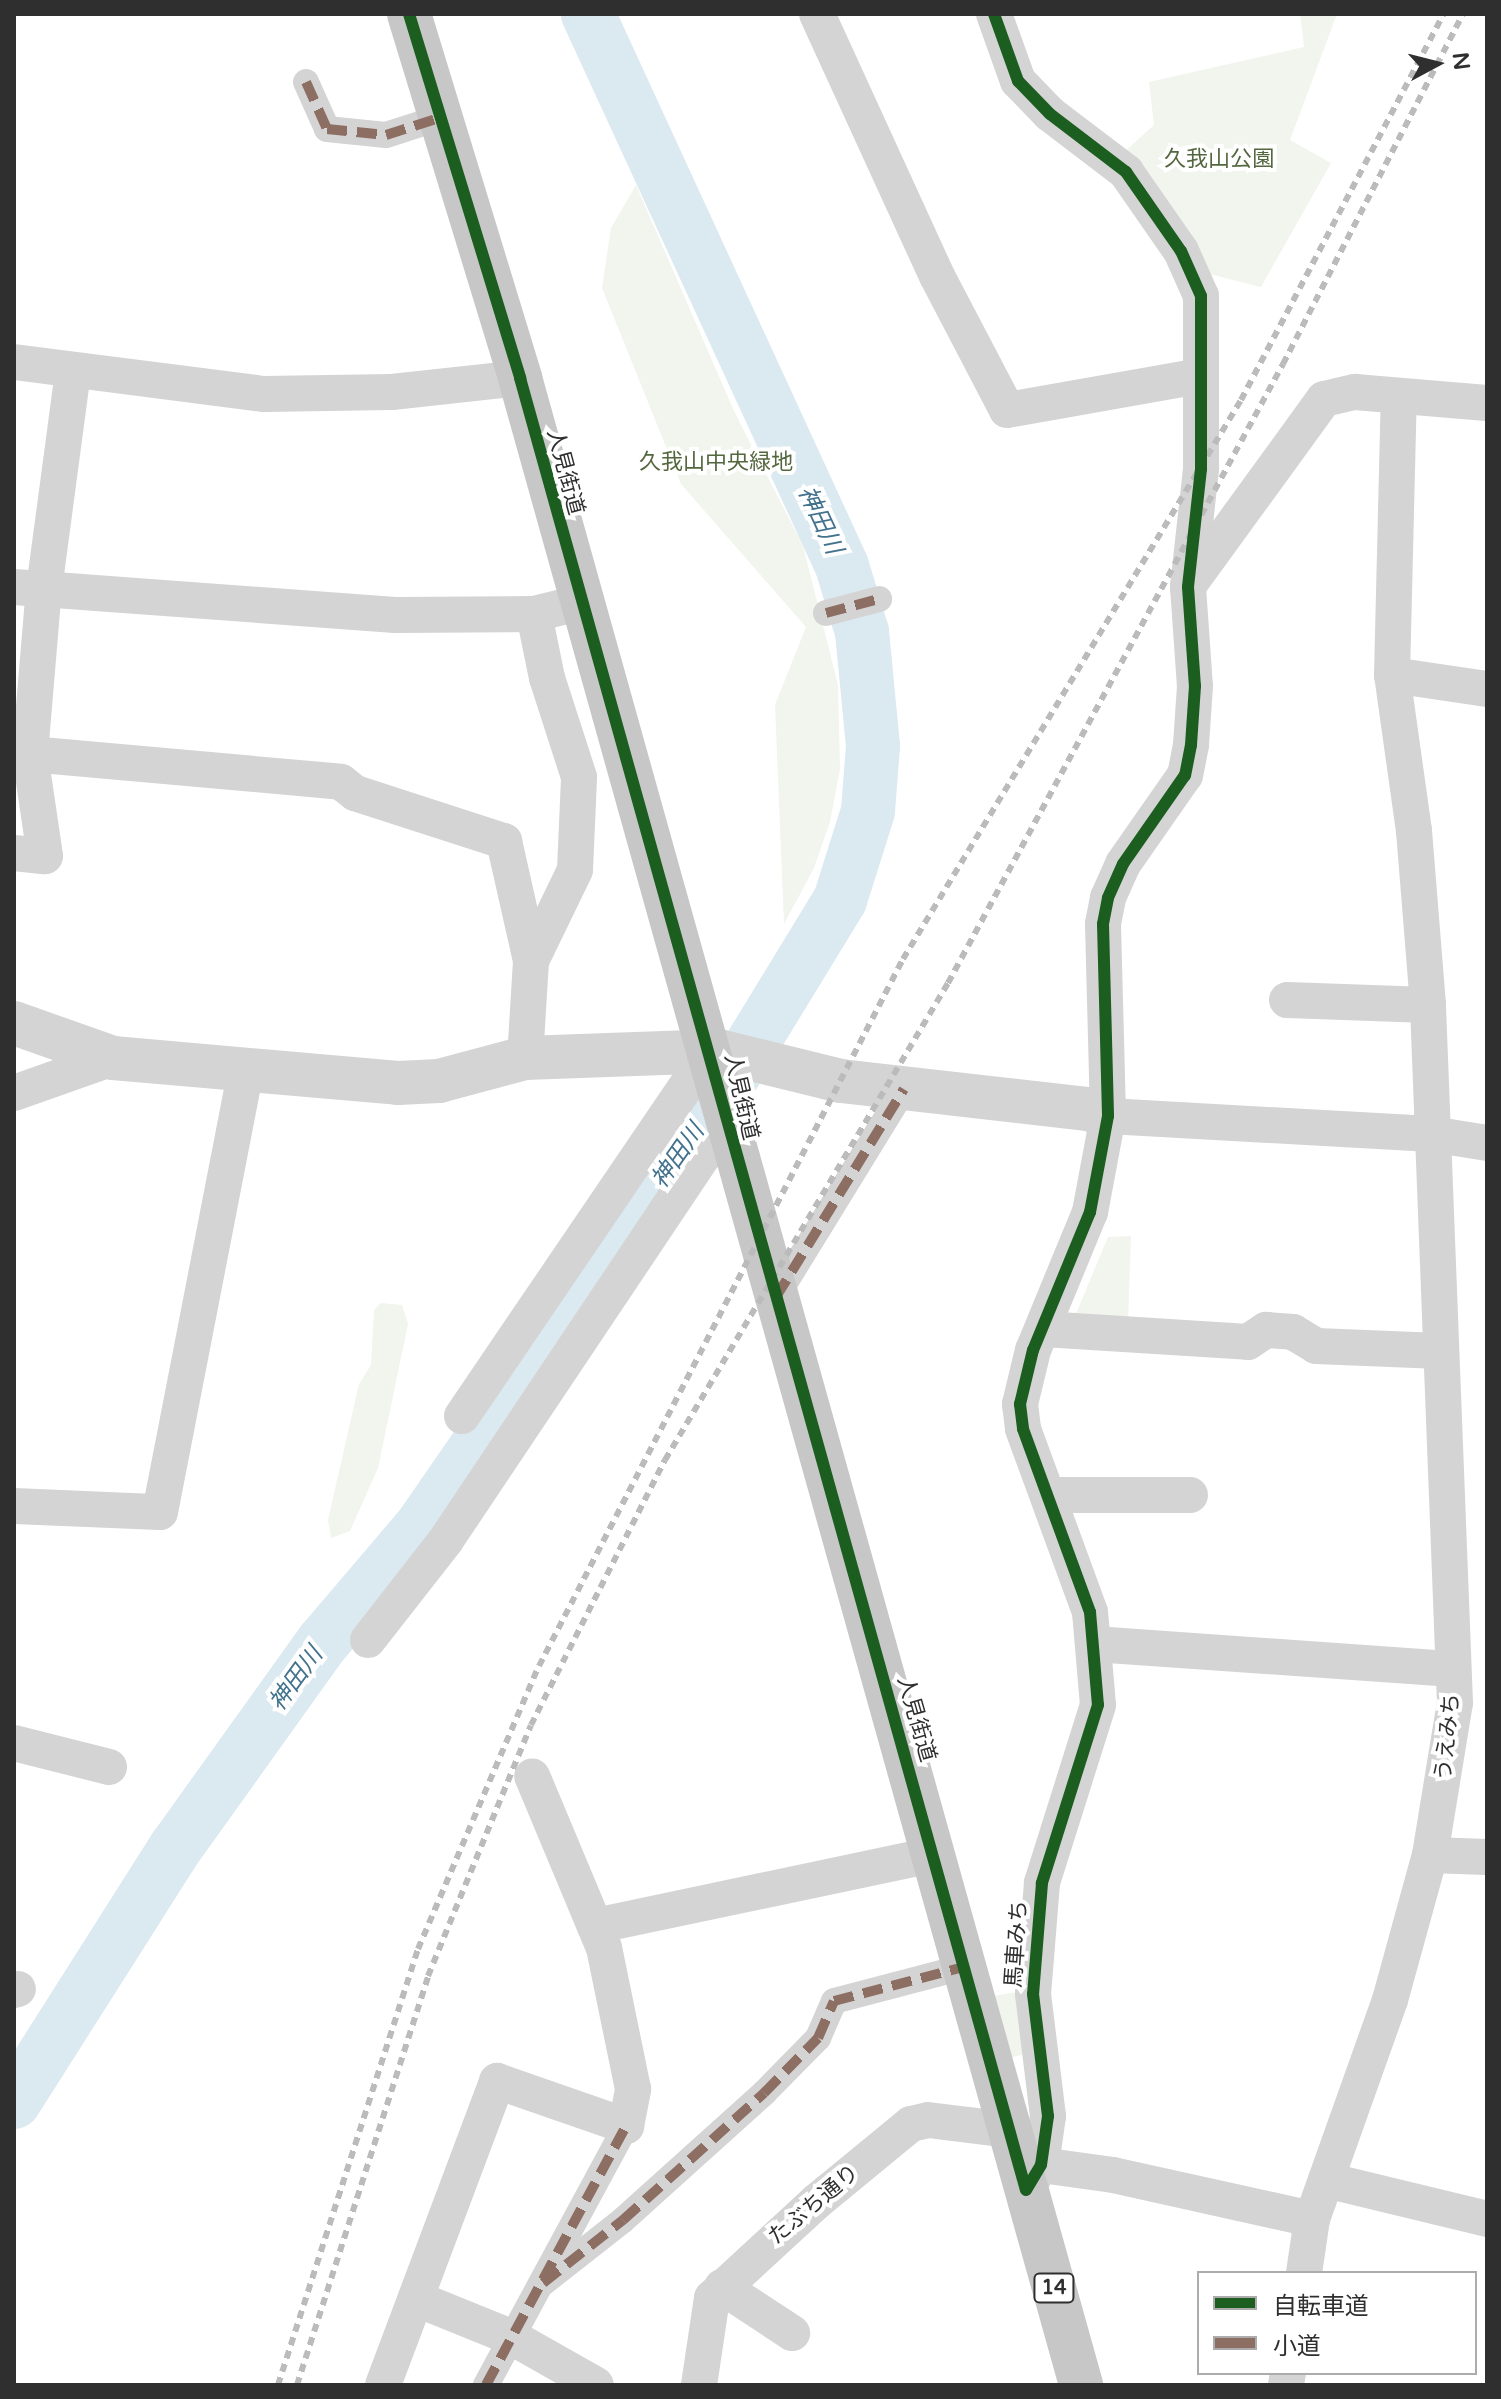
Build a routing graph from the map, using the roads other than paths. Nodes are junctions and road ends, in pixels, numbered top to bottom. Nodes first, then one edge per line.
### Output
1 (409, 14) edge
2 (817, 14) edge
3 (994, 14) edge
4 (306, 82) dead end
5 (442, 117) junction
6 (14, 362) edge
7 (73, 371) junction
8 (1199, 376) junction
9 (520, 378) junction
10 (1399, 397) junction
11 (1487, 403) edge
12 (1188, 587) junction
13 (29, 588) edge
14 (879, 599) dead end
15 (579, 603) junction
16 (826, 613) dead end
17 (534, 614) junction
18 (1392, 675) junction
19 (1487, 689) edge
20 (30, 754) junction
21 (14, 853) edge
22 (531, 961) junction
23 (1287, 1000) dead end
24 (1428, 1005) junction
25 (14, 1023) edge
26 (714, 1056) junction
27 (113, 1058) junction
28 (525, 1058) junction
29 (246, 1071) junction
30 (904, 1089) junction
31 (14, 1093) edge
32 (1108, 1116) junction
33 (727, 1128) junction
34 (1431, 1134) junction
35 (1487, 1143) edge
36 (775, 1299) junction
37 (1043, 1329) junction
38 (1440, 1351) junction
39 (462, 1416) dead end
40 (1049, 1495) junction
41 (1190, 1495) dead end
42 (14, 1506) edge
43 (368, 1640) dead end
44 (1094, 1644) junction
45 (1453, 1669) junction
46 (14, 1743) edge
47 (109, 1767) dead end
48 (532, 1776) dead end
49 (933, 1855) junction
50 (1430, 1855) junction
51 (1487, 1857) edge
52 (595, 1926) junction
53 (964, 1967) junction
54 (626, 2126) junction
55 (1010, 2130) junction
56 (1034, 2178) junction
57 (1326, 2180) junction
58 (1312, 2219) junction
59 (1487, 2219) edge
60 (1304, 2271) edge
61 (543, 2283) junction
62 (722, 2287) junction
63 (417, 2299) junction
64 (792, 2333) dead end
65 (513, 2338) junction
66 (383, 2385) edge
67 (486, 2385) edge
68 (596, 2385) edge
69 (699, 2385) edge
70 (1081, 2385) edge

1 - 5 main road, 人見街道 / 14
2 - 8 street
3 - 8 street
4 - 5 street
5 - 9 main road, 人見街道 / 14
6 - 7 street
7 - 9 street
7 - 13 street
8 - 12 street
9 - 15 main road, 人見街道 / 14
10 - 11 street
10 - 12 street
10 - 18 street, うえみち
12 - 32 street
13 - 17 street
13 - 20 street
14 - 16 street
15 - 17 street
15 - 26 main road, 人見街道 / 14
17 - 22 street
18 - 19 street
18 - 24 street, うえみち
20 - 21 street
20 - 22 street
22 - 28 street
23 - 24 street
24 - 34 street, うえみち
25 - 27 street
26 - 28 street
26 - 30 street
26 - 33 main road, 人見街道 / 14
26 - 39 street
27 - 29 street
27 - 31 street
28 - 29 street
29 - 42 street
30 - 32 street
30 - 36 street
32 - 34 street
32 - 37 street
33 - 36 main road, 人見街道 / 14
33 - 43 street
34 - 35 street
34 - 38 street, うえみち
36 - 49 main road, 人見街道 / 14
37 - 38 street
37 - 40 street
38 - 45 street, うえみち
40 - 41 street
40 - 44 street
44 - 45 street
44 - 56 street, 馬車みち
45 - 50 street, うえみち
46 - 47 street
48 - 52 street
49 - 52 street
49 - 53 main road, 人見街道 / 14
50 - 51 street
50 - 57 street, うえみち
52 - 54 street
53 - 55 main road, 人見街道 / 14
53 - 61 street
54 - 61 street
54 - 63 street
55 - 56 main road, 人見街道 / 14
55 - 62 street, たぶち通り
56 - 58 street
56 - 70 main road, 人見街道 / 14
57 - 58 street, うえみち
57 - 59 street
58 - 60 street, うえみち
61 - 65 street
62 - 64 street
62 - 69 street, たぶち通り
63 - 65 street
63 - 66 street
65 - 67 street
65 - 68 street

